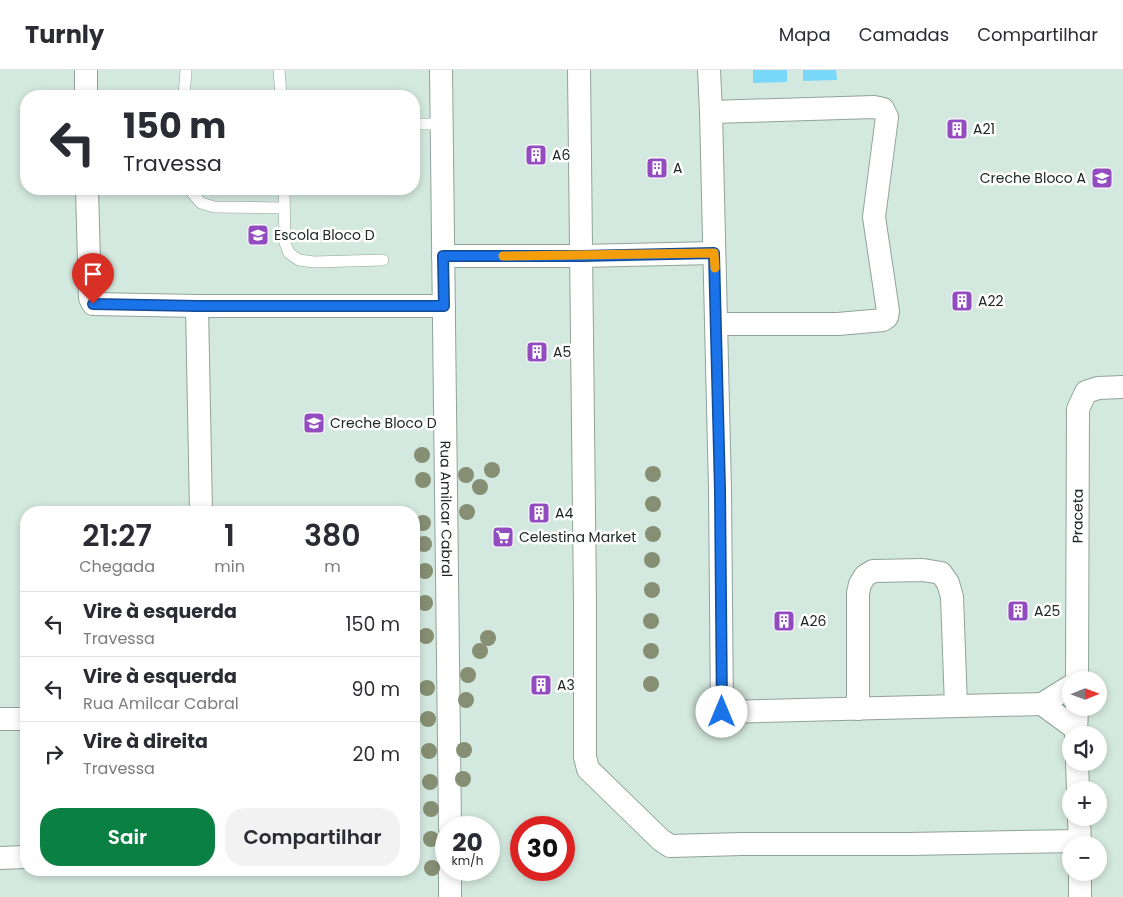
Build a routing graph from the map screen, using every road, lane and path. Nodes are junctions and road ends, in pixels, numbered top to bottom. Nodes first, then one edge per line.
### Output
1 (86, 70) edge
2 (186, 70) edge
3 (279, 70) edge
4 (441, 70) edge
5 (579, 70) edge
6 (709, 70) edge
7 (86, 90) edge
8 (184, 90) edge
9 (281, 90) edge
10 (712, 112) junction
11 (420, 124) edge
12 (442, 124) junction
13 (87, 195) edge
14 (194, 195) edge
15 (284, 195) edge
16 (284, 208) junction
17 (714, 253) junction
18 (443, 256) junction
19 (581, 256) junction
20 (383, 260) dead end
21 (197, 306) junction
22 (444, 306) junction
23 (717, 324) junction
24 (1123, 387) edge
25 (201, 506) edge
26 (1077, 671) edge
27 (1062, 692) edge
28 (1042, 704) junction
29 (956, 706) junction
30 (858, 709) junction
31 (20, 719) edge
32 (0, 720) edge
33 (1076, 724) edge
34 (450, 816) edge
35 (1062, 843) edge
36 (20, 857) edge
37 (0, 858) edge
38 (450, 881) edge
39 (1080, 881) edge
40 (450, 897) edge
41 (1080, 897) edge

1 - 7 street
2 - 8 lane
3 - 9 lane
4 - 12 street, Rua Amilcar Cabral
5 - 19 street
6 - 10 street
10 - 17 street
10 - 23 street
11 - 12 lane
12 - 18 street, Rua Amilcar Cabral
13 - 21 street
14 - 16 lane
15 - 16 lane
16 - 20 lane
17 - 19 street
17 - 23 street
18 - 19 street
18 - 22 street, Rua Amilcar Cabral
19 - 35 street
21 - 22 street
21 - 25 street
22 - 34 street, Rua Amilcar Cabral
23 - 30 street
24 - 26 street, Praceta
27 - 28 street
28 - 29 street
28 - 33 street
29 - 30 street
29 - 30 street
31 - 32 street
36 - 37 street
38 - 40 street
39 - 41 street

